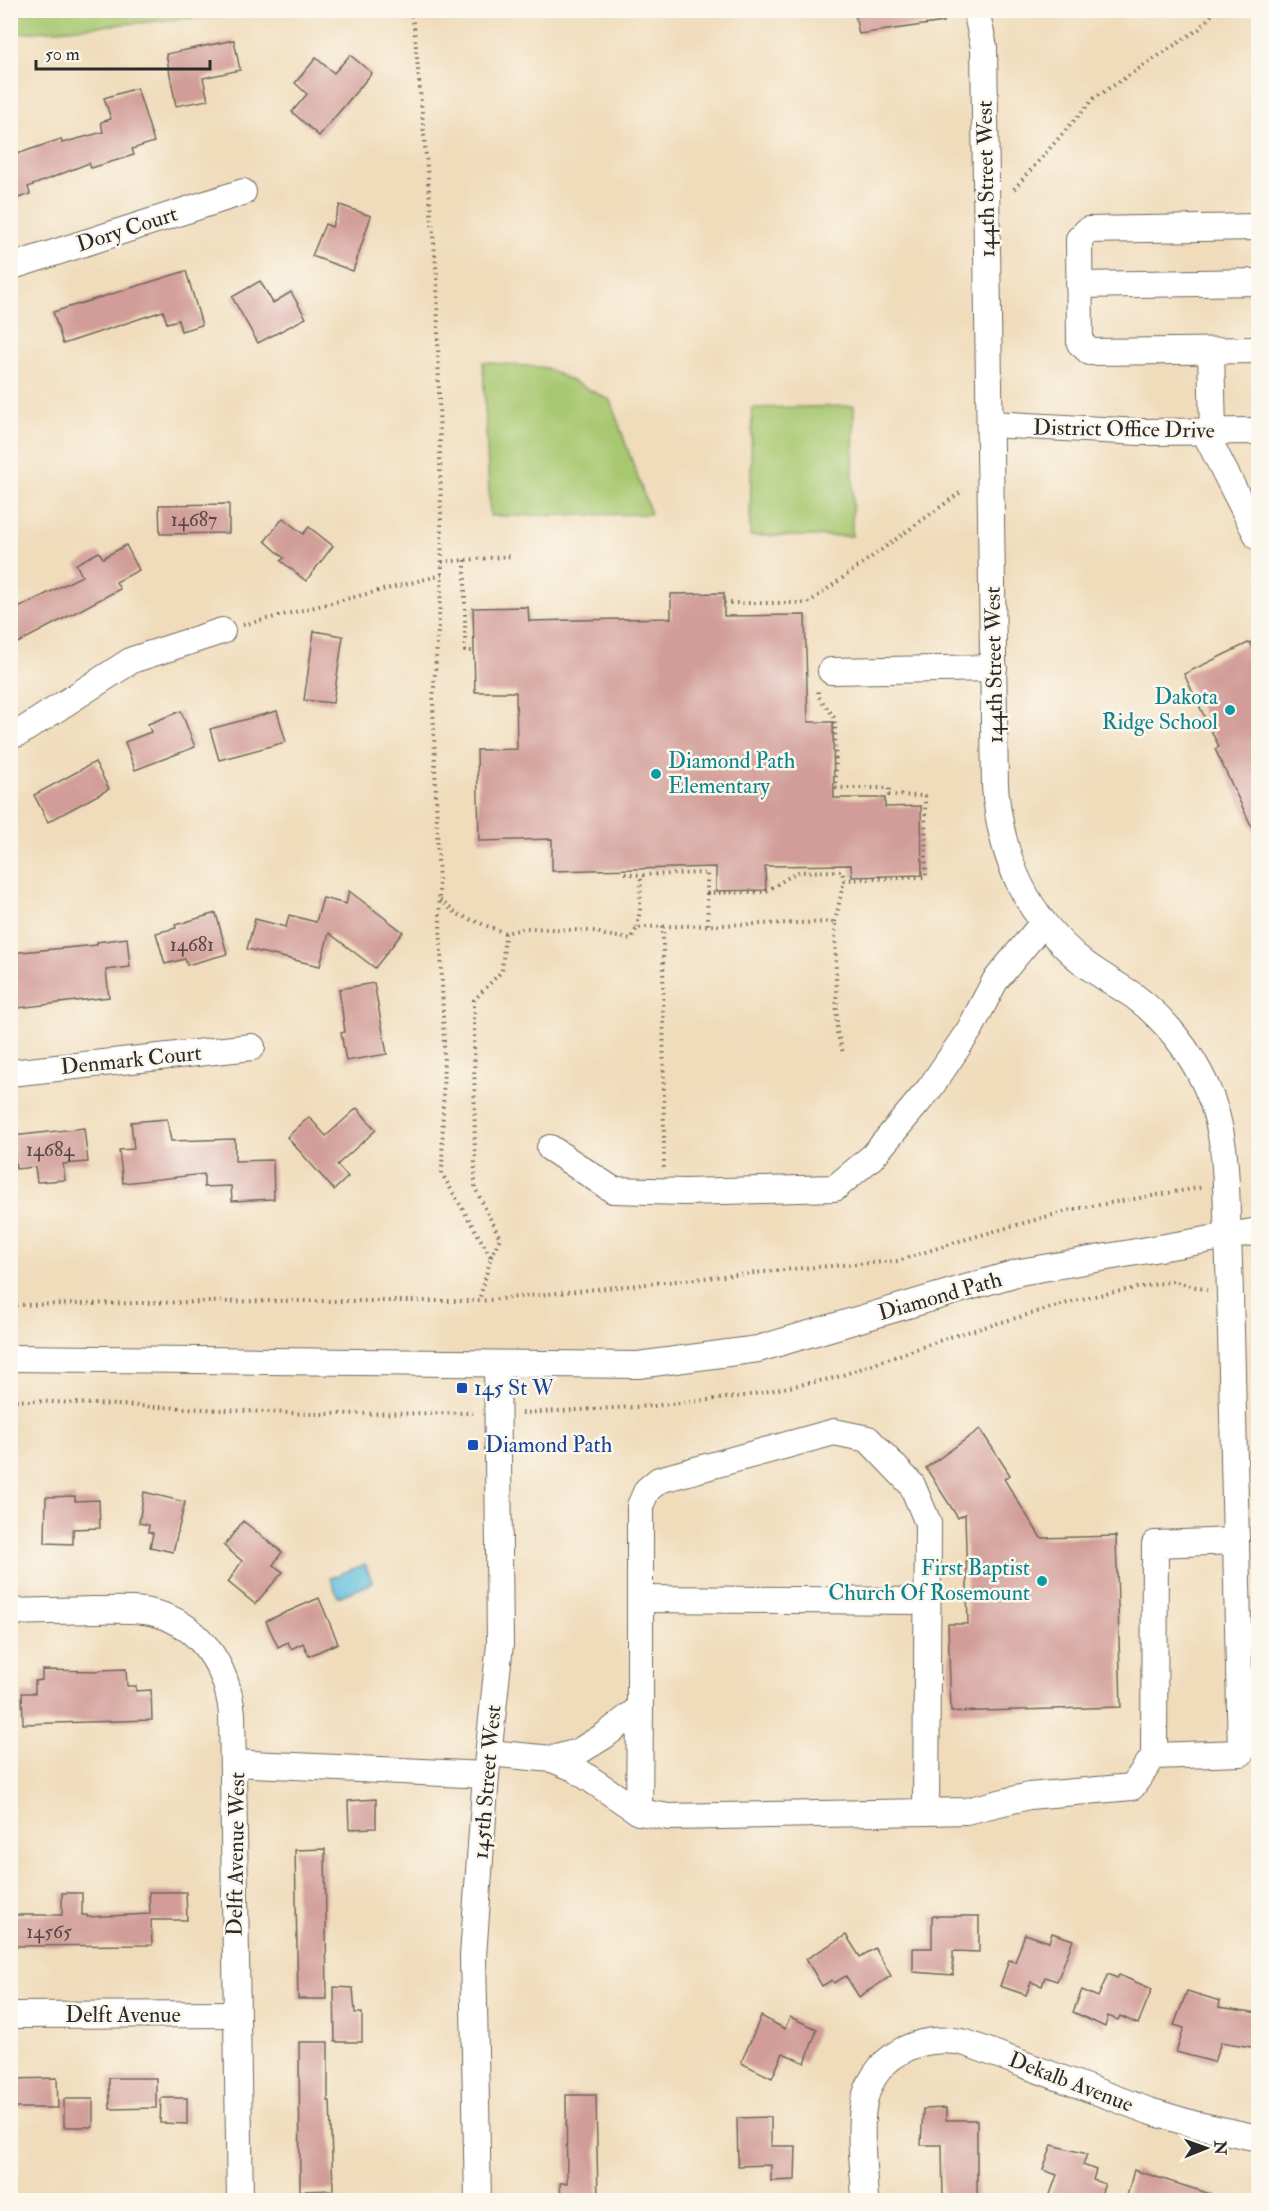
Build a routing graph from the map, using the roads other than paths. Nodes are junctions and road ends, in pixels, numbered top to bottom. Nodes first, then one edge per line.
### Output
1 (976, 10) edge
2 (243, 192) dead end
3 (1258, 227) edge
4 (10, 267) edge
5 (1258, 282) edge
6 (1079, 285) junction
7 (1258, 350) edge
8 (1211, 351) junction
9 (990, 424) junction
10 (1208, 431) junction
11 (1258, 431) edge
12 (1258, 537) edge
13 (222, 631) road end
14 (994, 668) junction
15 (824, 676) road end
16 (10, 736) edge
17 (1043, 923) junction
18 (252, 1047) dead end
19 (10, 1073) edge
20 (550, 1148) dead end
21 (1258, 1231) edge
22 (1228, 1236) junction
23 (10, 1358) edge
24 (497, 1364) junction
25 (1236, 1541) junction
26 (640, 1599) junction
27 (927, 1601) junction
28 (10, 1612) edge
29 (640, 1708) junction
30 (604, 1736) junction
31 (1154, 1756) junction
32 (552, 1759) junction
33 (233, 1762) junction
34 (488, 1764) junction
35 (602, 1787) junction
36 (639, 1812) junction
37 (926, 1812) junction
38 (236, 2014) junction
39 (10, 2015) edge
40 (1258, 2138) edge
41 (240, 2200) edge
42 (478, 2200) edge
43 (865, 2200) edge

1 - 9 street, 144th Street West
2 - 4 street, Dory Court
3 - 6 street
5 - 6 street
6 - 8 street
7 - 8 street
8 - 10 street
9 - 10 street, District Office Drive
9 - 14 street, 144th Street West
10 - 11 street, District Office Drive
10 - 12 street
13 - 16 street
14 - 15 street
14 - 17 street, 144th Street West
17 - 20 street
17 - 22 street, 144th Street West
18 - 19 street, Denmark Court
21 - 22 street, Diamond Path
22 - 24 street, Diamond Path
22 - 25 street, 144th Street West
23 - 24 street, Diamond Path
24 - 34 street, 145th Street West
25 - 31 street
25 - 31 street, 144th Street West
26 - 27 street
26 - 27 street
26 - 29 street
27 - 37 street
28 - 33 street
29 - 30 street
29 - 36 street
30 - 32 street
30 - 35 street
31 - 37 street
32 - 34 street, Delft Avenue West
32 - 35 street
33 - 34 street, Delft Avenue West
33 - 38 street, Delft Avenue West
34 - 42 street, 145th Street West
35 - 36 street
36 - 37 street
38 - 39 street, Delft Avenue
38 - 41 street, Delft Avenue West
40 - 43 street, Dekalb Avenue

